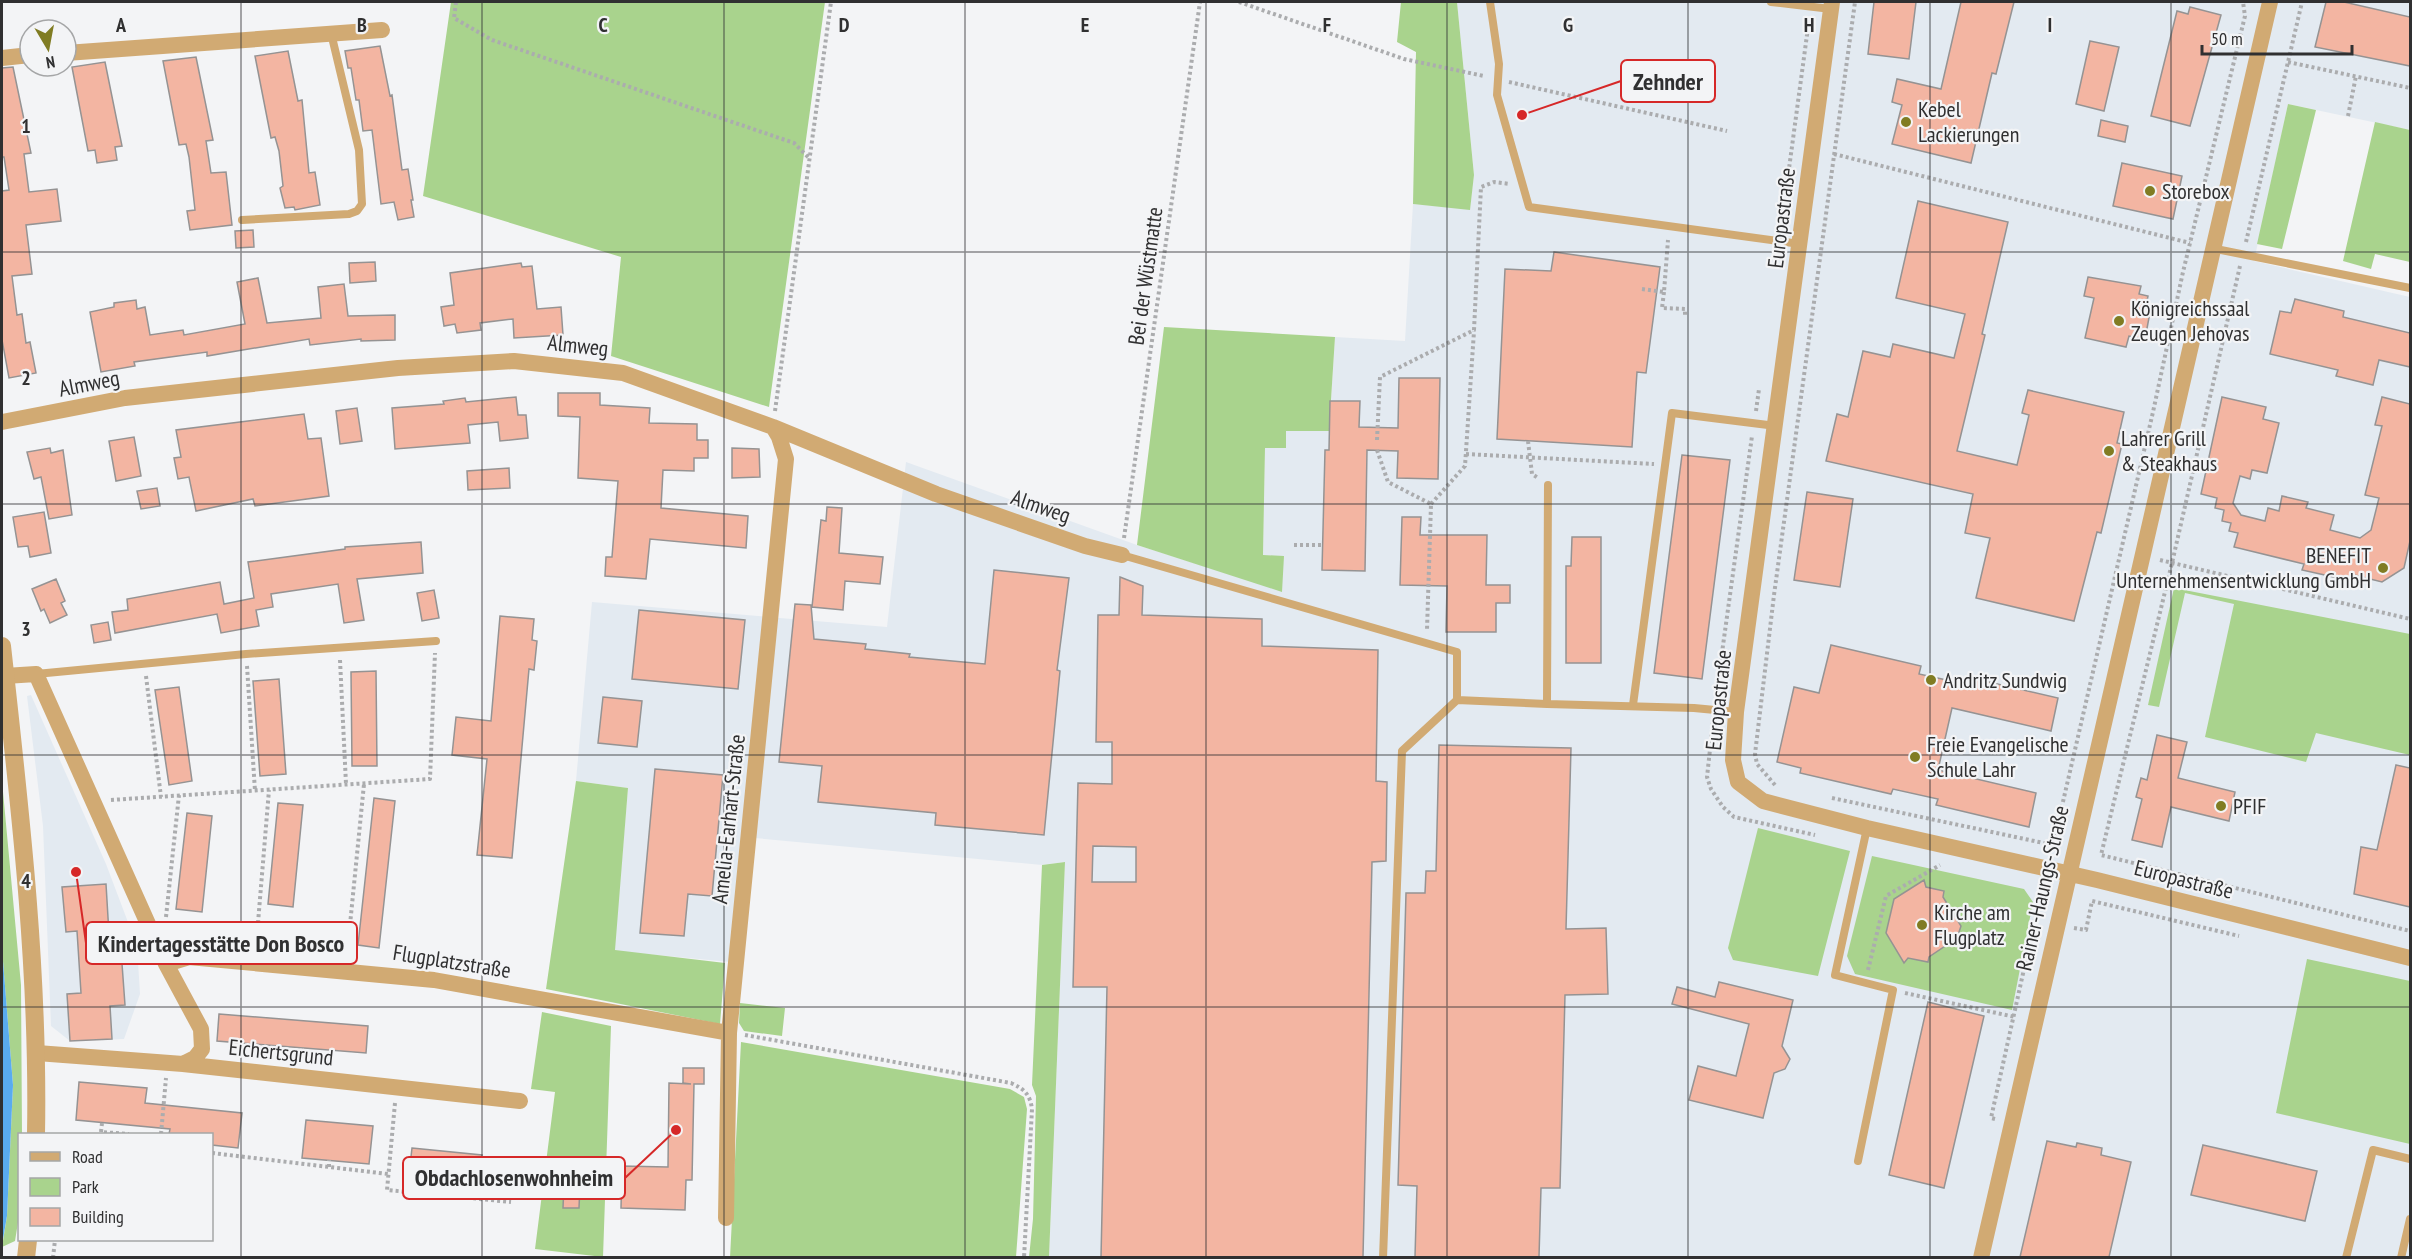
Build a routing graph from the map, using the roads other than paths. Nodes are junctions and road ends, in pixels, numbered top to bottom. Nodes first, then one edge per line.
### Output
1 (1490, 2) edge
2 (1771, 2) edge
3 (2270, 2) edge
4 (1832, 5) edge
5 (382, 30) dead end
6 (331, 33) junction
7 (78, 51) edge
8 (18, 57) edge
9 (2, 58) edge
10 (242, 220) dead end
11 (1801, 244) junction
12 (2211, 248) junction
13 (2410, 288) edge
14 (2, 422) edge
15 (1776, 426) junction
16 (773, 427) junction
17 (1548, 485) road end
18 (1122, 555) joint
19 (436, 641) road end
20 (2, 646) edge
21 (36, 674) junction
22 (5, 676) junction
23 (1457, 700) junction
24 (1546, 704) junction
25 (1633, 705) junction
26 (1736, 712) junction
27 (1867, 828) junction
28 (2069, 874) junction
29 (2410, 958) edge
30 (166, 964) junction
31 (729, 1033) junction
32 (37, 1053) junction
33 (176, 1063) junction
34 (520, 1101) dead end
35 (36, 1133) edge
36 (2410, 1159) edge
37 (1858, 1161) dead end
38 (726, 1218) dead end
39 (2410, 1219) edge
40 (28, 1241) edge
41 (26, 1257) edge
42 (1383, 1257) edge
43 (1981, 1257) edge
44 (2346, 1257) edge
45 (2401, 1257) edge

1 - 11 lane
2 - 4 lane
3 - 12 street, Rainer-Haungs-Straße
4 - 11 street, Europastraße
5 - 6 street
6 - 7 street
6 - 10 lane
8 - 9 street
11 - 15 street, Europastraße
12 - 13 lane
12 - 28 street, Rainer-Haungs-Straße
14 - 16 street, Almweg
15 - 25 lane
15 - 26 street, Europastraße
16 - 18 street, Almweg
16 - 31 street, Amelia-Earhart-Straße
17 - 24 lane
18 - 23 lane
19 - 21 lane
20 - 22 street
21 - 22 street
21 - 30 street
22 - 32 street
23 - 24 lane
23 - 42 lane
24 - 25 lane
25 - 26 lane
26 - 27 street, Europastraße
27 - 28 street, Europastraße
27 - 37 lane
28 - 29 street, Europastraße
28 - 43 street, Rainer-Haungs-Straße
30 - 31 street, Flugplatzstraße
30 - 33 street
31 - 38 street, Amelia-Earhart-Straße
32 - 33 street, Eichertsgrund
32 - 35 street
33 - 34 street, Eichertsgrund
36 - 44 lane
39 - 45 lane
40 - 41 street

